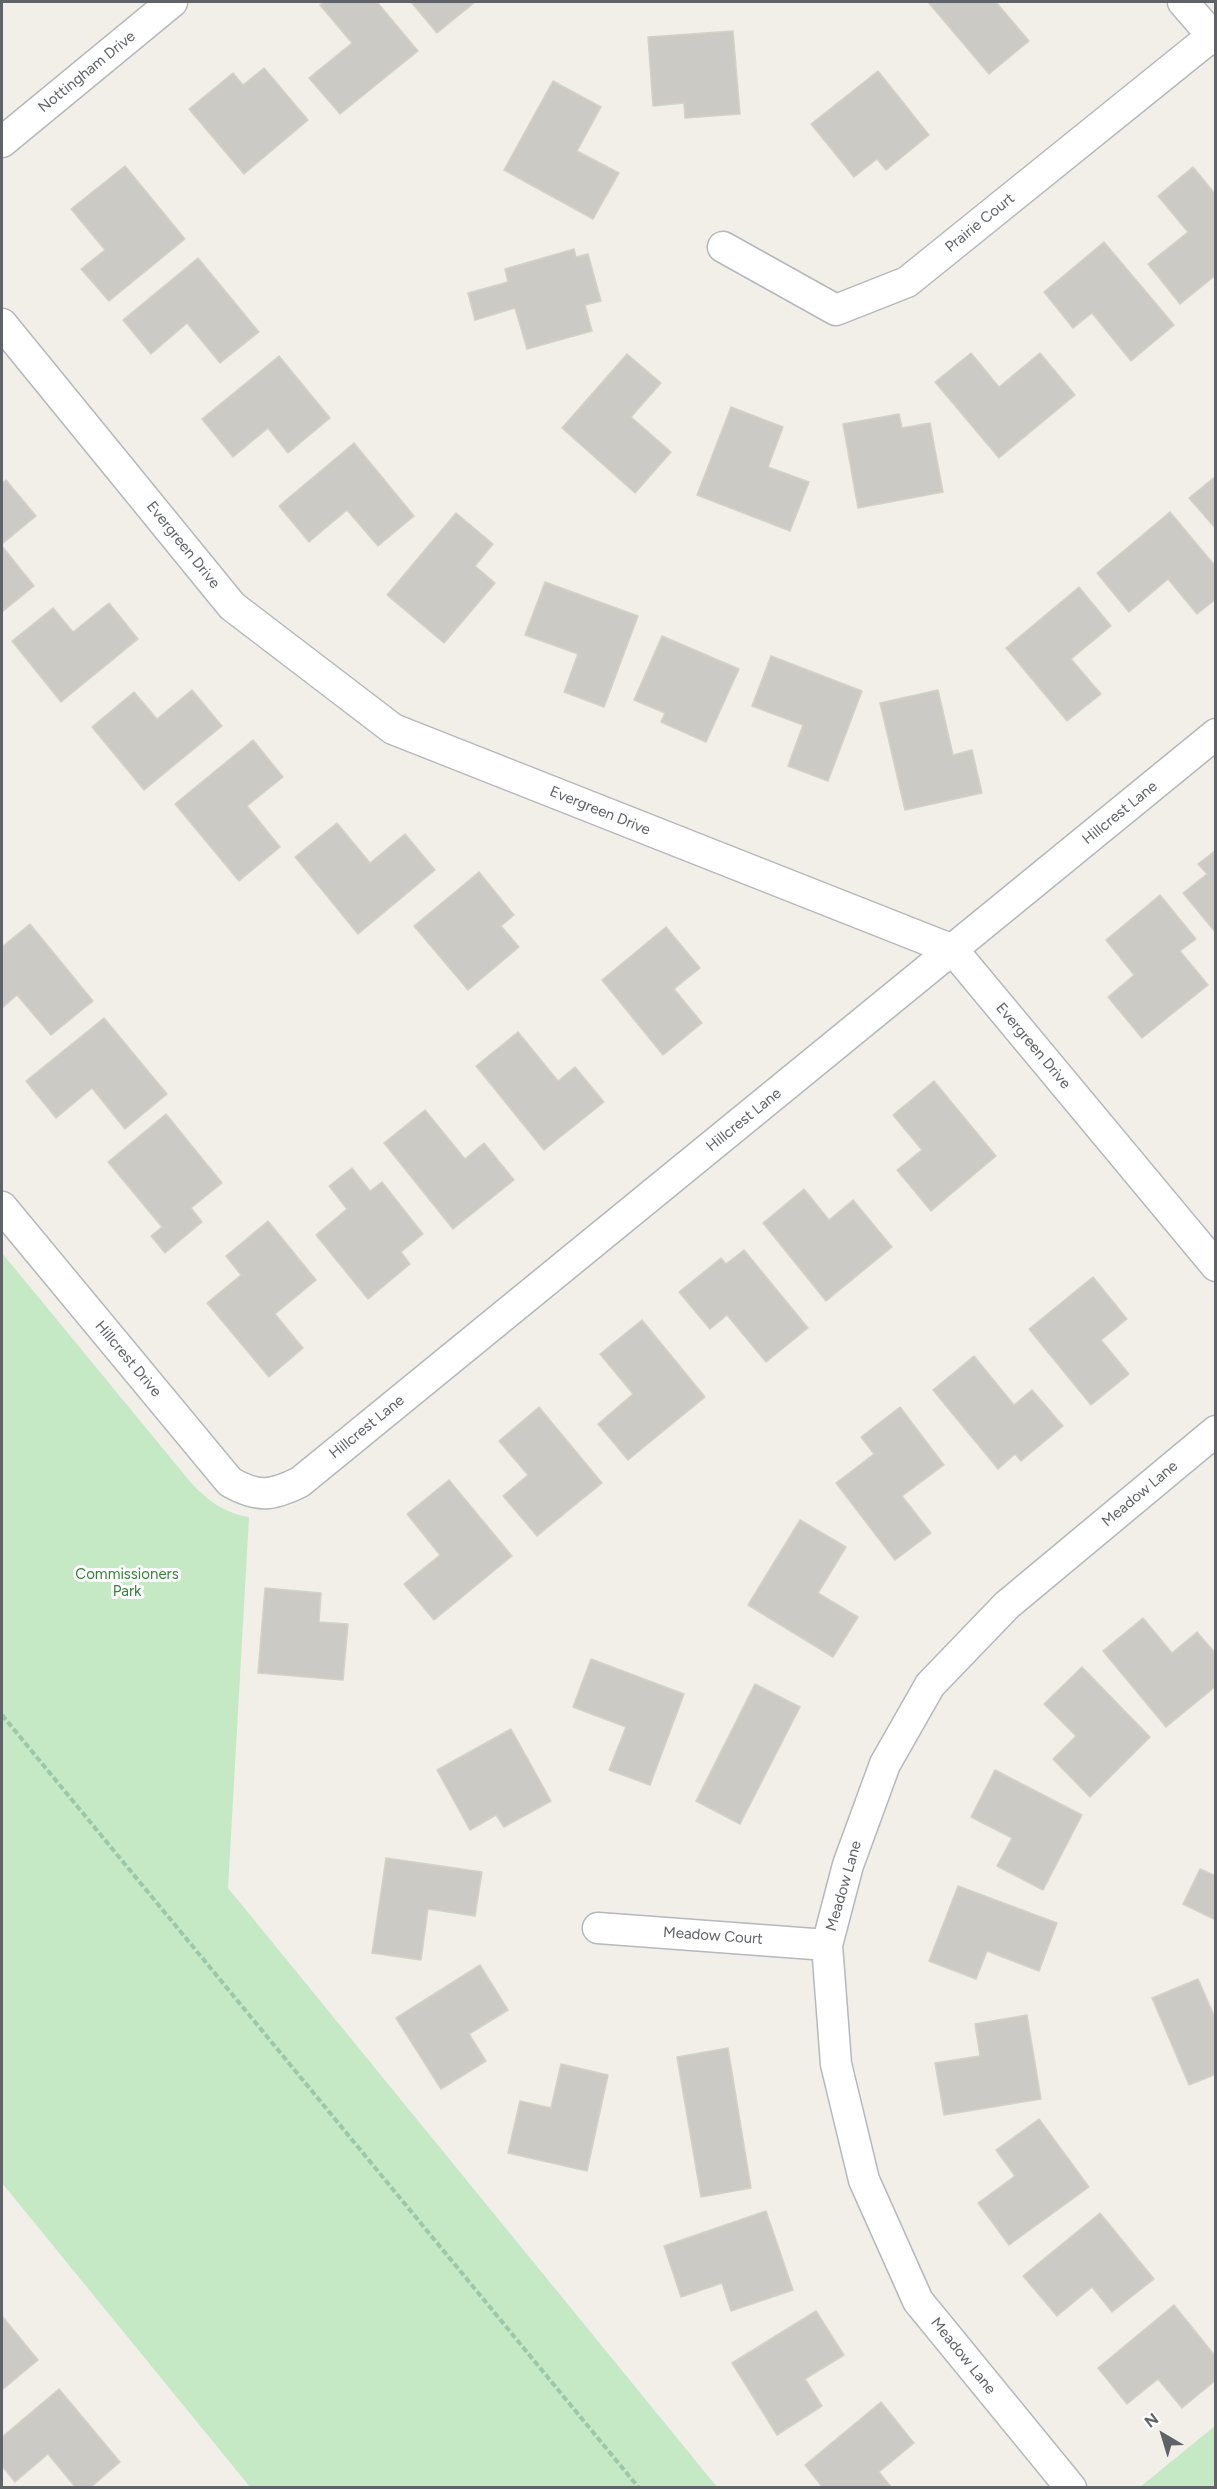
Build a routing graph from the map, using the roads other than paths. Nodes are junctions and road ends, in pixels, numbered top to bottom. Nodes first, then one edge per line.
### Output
1 (172, 2) edge
2 (1183, 2) edge
3 (1214, 38) edge
4 (2, 142) edge
5 (723, 247) dead end
6 (2, 324) edge
7 (1215, 734) edge
8 (953, 950) junction
9 (2, 1207) edge
10 (1215, 1266) edge
11 (1215, 1431) edge
12 (265, 1494) joint
13 (598, 1928) dead end
14 (827, 1945) junction
15 (1071, 2487) edge

1 - 4 street, Nottingham Drive
2 - 3 street
3 - 5 street, Prairie Court
6 - 8 street, Evergreen Drive
7 - 8 street, Hillcrest Lane
8 - 10 street, Evergreen Drive
8 - 12 street, Hillcrest Lane
9 - 12 street, Hillcrest Drive
11 - 14 street, Meadow Lane
13 - 14 street, Meadow Court
14 - 15 street, Meadow Lane

